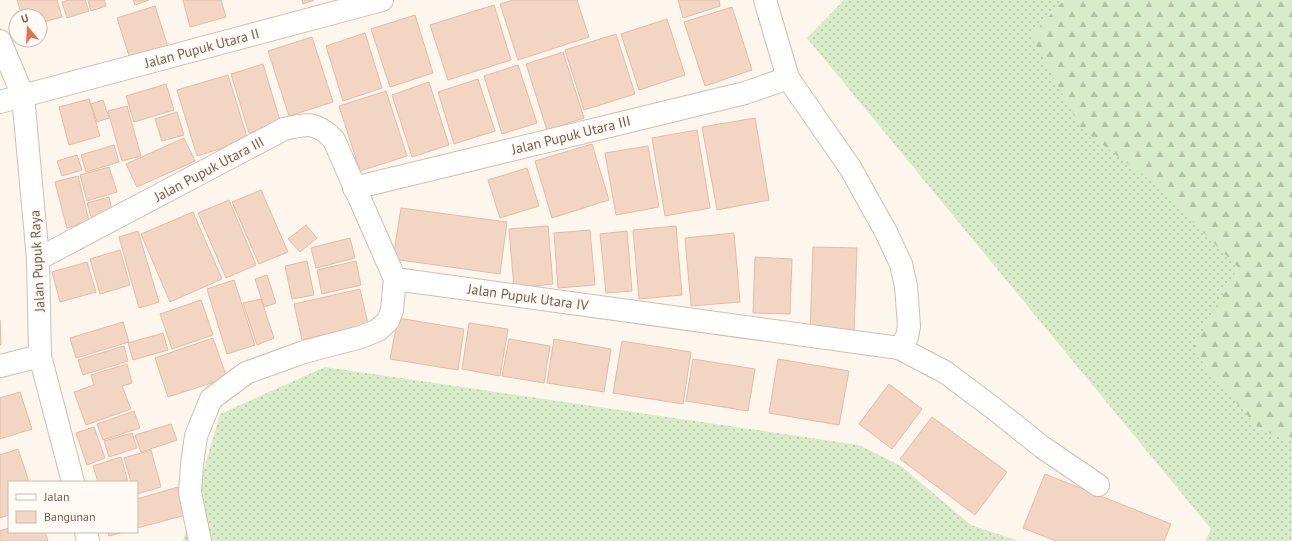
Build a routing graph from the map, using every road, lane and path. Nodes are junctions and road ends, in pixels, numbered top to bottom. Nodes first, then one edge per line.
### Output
1 (382, 0) edge
2 (765, 0) edge
3 (0, 41) edge
4 (788, 78) junction
5 (22, 96) junction
6 (0, 102) edge
7 (354, 188) junction
8 (38, 259) junction
9 (395, 279) junction
10 (899, 348) junction
11 (40, 356) junction
12 (0, 366) edge
13 (73, 481) edge
14 (1098, 486) dead end
15 (200, 541) edge

1 - 5 street, Jalan Pupuk Utara II
2 - 4 street
3 - 5 street, Jalan Pupuk Raya
4 - 7 street, Jalan Pupuk Utara III
4 - 10 street
5 - 6 street, Jalan Pupuk Utara II
5 - 8 street, Jalan Pupuk Raya
7 - 8 street, Jalan Pupuk Utara III
7 - 9 street, Jalan Pupuk Utara III
8 - 11 street, Jalan Pupuk Raya
9 - 10 street, Jalan Pupuk Utara IV
9 - 15 street
10 - 14 street, Jalan Pupuk Utara IV
11 - 12 street
11 - 13 street, Jalan Pupuk Raya

